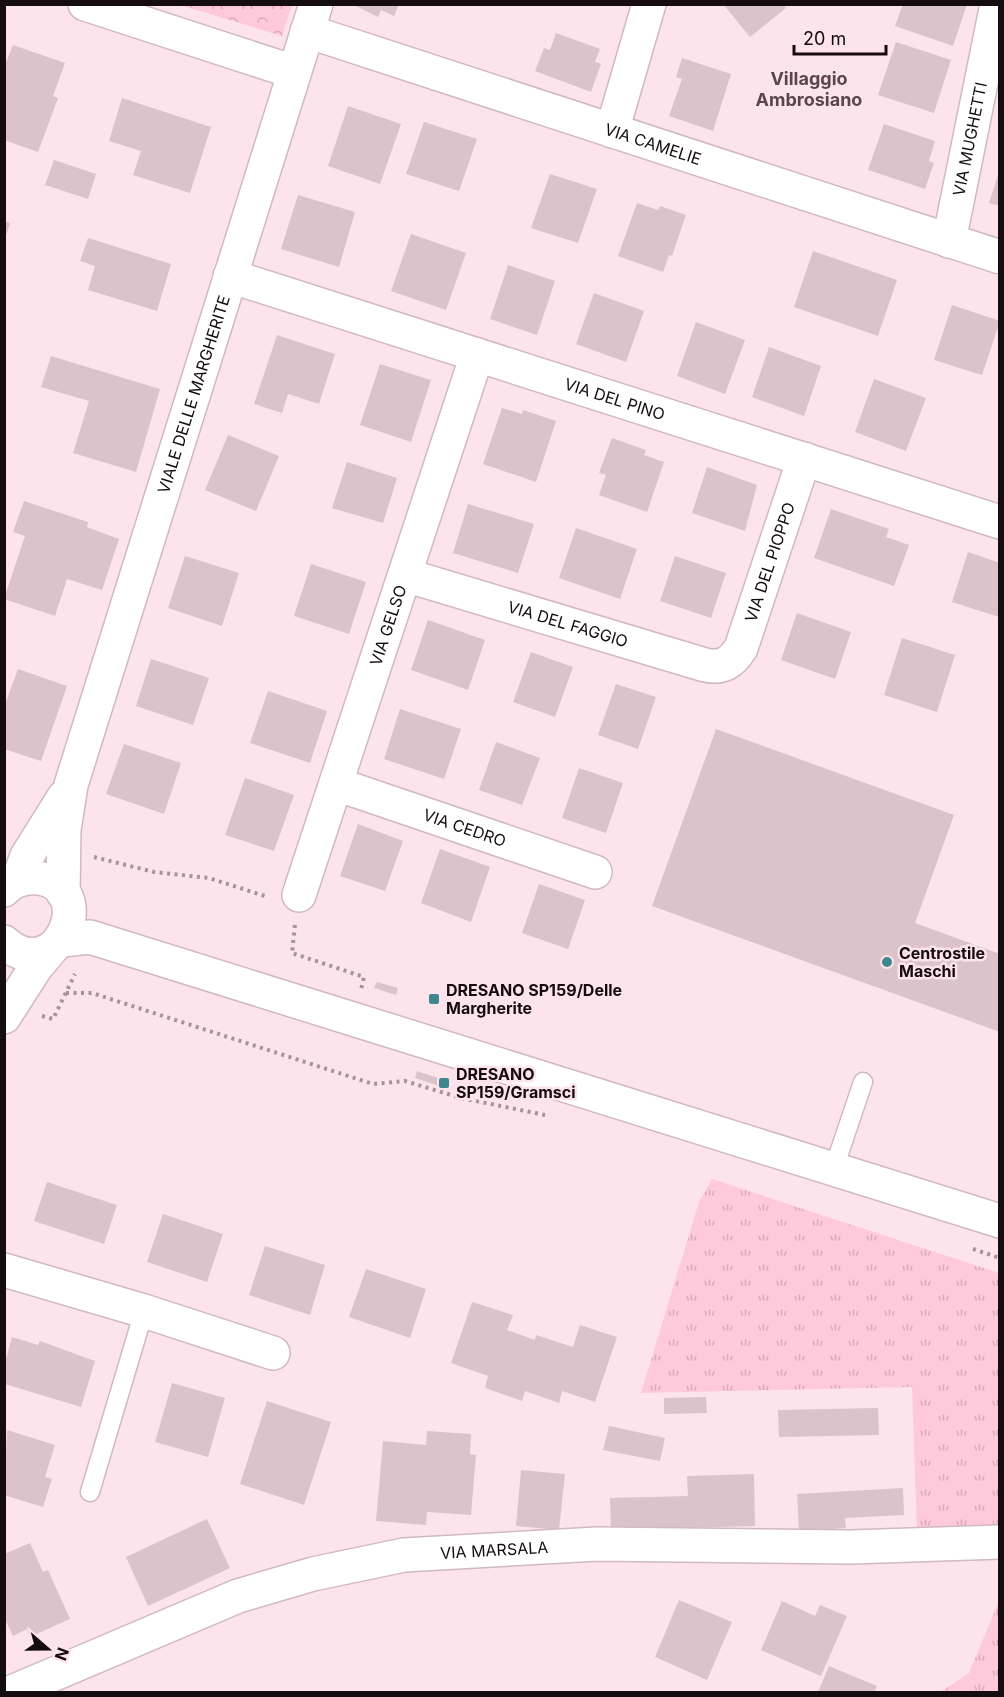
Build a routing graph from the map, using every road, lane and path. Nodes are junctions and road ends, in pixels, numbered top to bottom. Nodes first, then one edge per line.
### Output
1 (85, 4) edge
2 (649, 4) edge
3 (998, 4) edge
4 (311, 18) edge
5 (294, 72) junction
6 (612, 131) junction
7 (949, 241) junction
8 (999, 257) edge
9 (230, 276) junction
10 (477, 355) junction
11 (804, 459) junction
12 (999, 522) edge
13 (405, 575) junction
14 (730, 662) joint
15 (336, 784) junction
16 (70, 785) junction
17 (63, 849) junction
18 (595, 872) dead end
19 (8, 886) edge
20 (298, 901) junction
21 (67, 927) junction
22 (4, 942) edge
23 (66, 993) dead end
24 (360, 994) dead end
25 (4, 1017) edge
26 (862, 1082) dead end
27 (549, 1116) dead end
28 (834, 1167) junction
29 (999, 1221) edge
30 (966, 1247) dead end
31 (999, 1258) edge
32 (4, 1270) edge
33 (144, 1311) junction
34 (273, 1353) dead end
35 (90, 1492) dead end
36 (999, 1542) edge
37 (12, 1692) edge

1 - 5 street
2 - 6 street
3 - 7 street, VIA MUGHETTI
4 - 5 street, VIALE DELLE MARGHERITE
4 - 6 street, VIA CAMELIE
5 - 9 street, VIALE DELLE MARGHERITE
6 - 7 street, VIA CAMELIE
7 - 8 street, VIA CAMELIE
9 - 10 street, VIA DEL PINO
9 - 16 street, VIALE DELLE MARGHERITE
10 - 11 street, VIA DEL PINO
10 - 13 street, VIA GELSO
11 - 12 street, VIA DEL PINO
11 - 14 street, VIA DEL PIOPPO
13 - 14 street, VIA DEL FAGGIO
13 - 15 street, VIA GELSO
15 - 18 street, VIA CEDRO
15 - 20 street, VIA GELSO
16 - 17 street, VIALE DELLE MARGHERITE
16 - 19 street, VIALE DELLE MARGHERITE
17 - 20 path
17 - 21 street, VIALE DELLE MARGHERITE
19 - 21 street
20 - 24 path
21 - 22 street
21 - 25 street
21 - 28 street
23 - 27 path
26 - 28 lane
28 - 29 street
30 - 31 path
32 - 33 street
33 - 34 street
33 - 35 lane
36 - 37 street, VIA MARSALA

